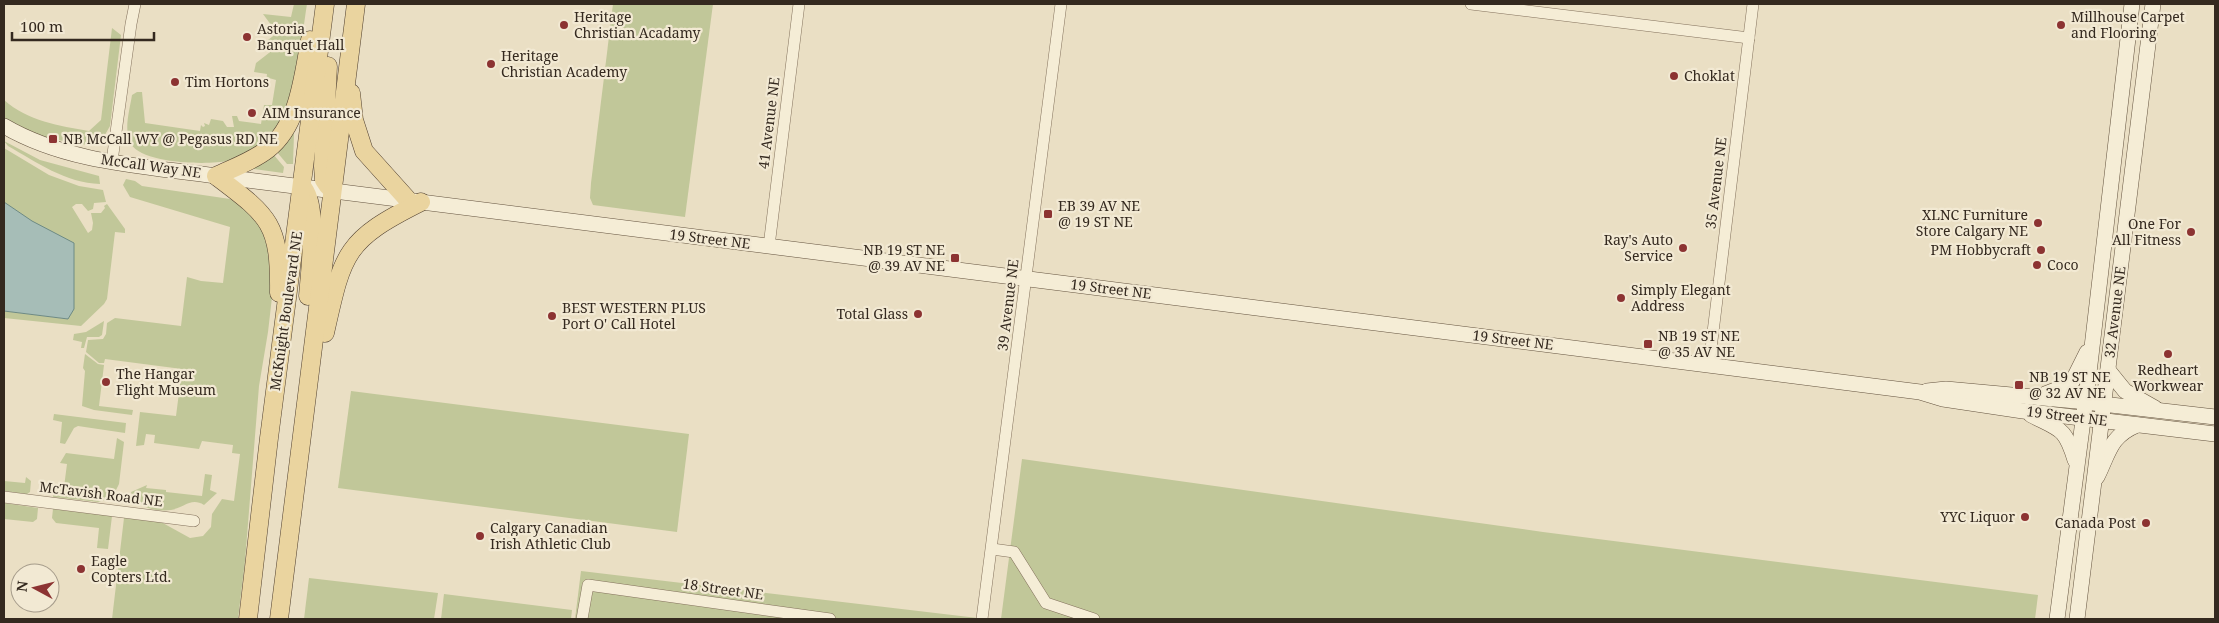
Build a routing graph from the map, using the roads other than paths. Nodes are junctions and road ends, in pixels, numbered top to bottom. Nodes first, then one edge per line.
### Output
1 (135, 4) edge
2 (317, 4) edge
3 (326, 4) edge
4 (356, 4) edge
5 (799, 4) edge
6 (1061, 4) edge
7 (1471, 4) edge
8 (1753, 4) edge
9 (2132, 4) edge
10 (2153, 4) edge
11 (1749, 38) junction
12 (347, 70) junction
13 (4, 126) edge
14 (112, 161) junction
15 (216, 176) junction
16 (303, 187) junction
17 (332, 191) junction
18 (414, 201) junction
19 (769, 246) junction
20 (1026, 279) junction
21 (2093, 337) junction
22 (1709, 365) junction
23 (2108, 370) junction
24 (309, 382) junction
25 (1920, 392) junction
26 (2036, 397) junction
27 (2085, 402) junction
28 (2023, 411) junction
29 (2161, 411) junction
30 (2102, 412) junction
31 (2083, 417) junction
32 (2215, 417) edge
33 (2137, 425) junction
34 (303, 428) junction
35 (2215, 434) edge
36 (269, 438) junction
37 (2077, 466) junction
38 (2093, 485) junction
39 (4, 497) edge
40 (194, 521) dead end
41 (992, 549) junction
42 (983, 615) edge
43 (248, 619) edge
44 (279, 619) edge
45 (582, 619) edge
46 (830, 619) edge
47 (1094, 619) edge
48 (2058, 619) edge
49 (2077, 619) edge

1 - 14 street
2 - 15 main road
3 - 16 main road, McKnight Boulevard NE
3 - 17 main road
4 - 12 main road
5 - 19 street, 41 Avenue NE
6 - 20 street, 39 Avenue NE
7 - 11 street
8 - 11 street, 35 Avenue NE
9 - 21 street, 32 Avenue NE
10 - 23 street, 32 Avenue NE
11 - 22 street, 35 Avenue NE
12 - 17 main road
12 - 18 main road
13 - 14 street, McCall Way NE
14 - 15 street, McCall Way NE
15 - 16 street, McCall Way NE
15 - 36 main road
16 - 17 street, 19 Street NE
16 - 24 main road
16 - 36 main road, McKnight Boulevard NE
17 - 18 street, 19 Street NE
17 - 24 main road
18 - 19 street, 19 Street NE
18 - 34 main road
19 - 20 street, 19 Street NE
20 - 22 street, 19 Street NE
20 - 41 street, 39 Avenue NE
21 - 26 street
21 - 27 street, 32 Avenue NE
22 - 25 street, 19 Street NE
23 - 29 street
23 - 30 street, 32 Avenue NE
24 - 34 main road
25 - 26 street, 19 Street NE
25 - 28 street, 19 Street NE
26 - 27 street, 19 Street NE
27 - 30 street, 19 Street NE
27 - 31 street, 32 Avenue NE
28 - 31 street, 19 Street NE
28 - 37 street
29 - 30 street, 19 Street NE
29 - 32 street, 19 Street NE
30 - 31 street, 19 Street NE
30 - 33 street, 19 Street NE
30 - 38 street, 32 Avenue NE
31 - 37 street, 32 Avenue NE
33 - 35 street, 19 Street NE
33 - 38 street
34 - 44 main road
36 - 43 main road, McKnight Boulevard NE
37 - 48 street, 32 Avenue NE
38 - 49 street, 32 Avenue NE
39 - 40 street, McTavish Road NE
41 - 42 street, 39 Avenue NE
41 - 47 street
45 - 46 street, 18 Street NE

